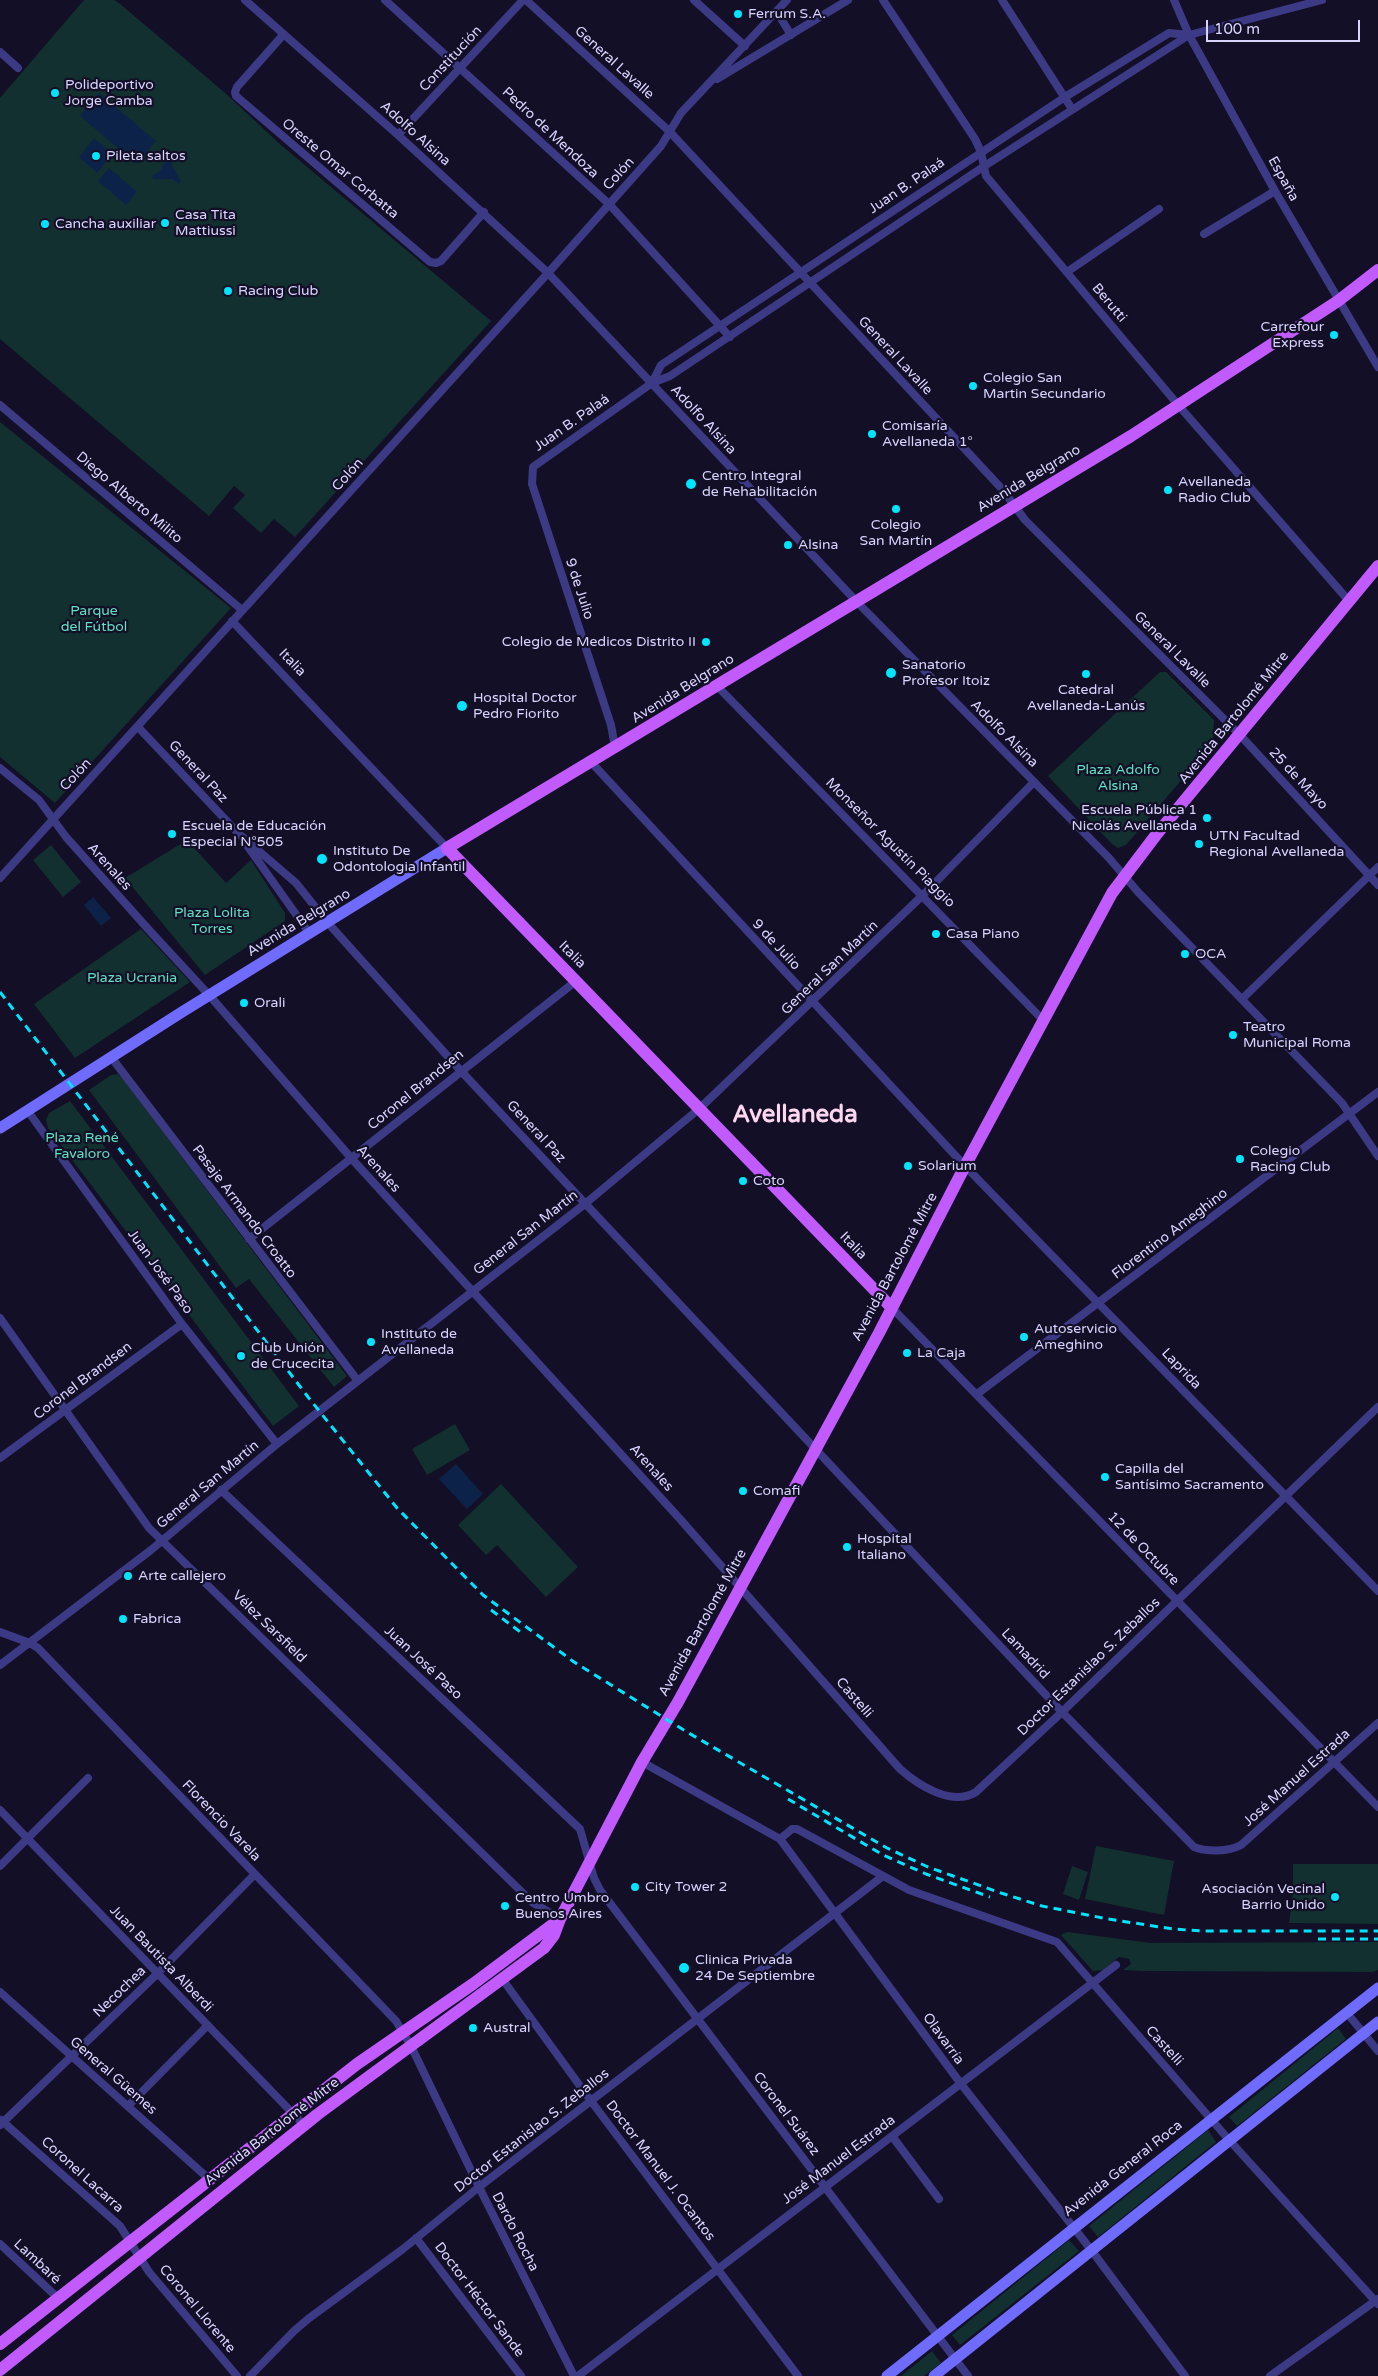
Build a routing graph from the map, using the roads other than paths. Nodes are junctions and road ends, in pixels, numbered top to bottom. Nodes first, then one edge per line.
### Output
1 (385, 0) edge
2 (524, 0) edge
3 (694, 0) edge
4 (788, 0) edge
5 (848, 0) edge
6 (883, 0) edge
7 (1002, 0) edge
8 (1174, 0) edge
9 (1322, 0) edge
10 (248, 1) edge
11 (777, 12) junction
12 (791, 34) junction
13 (283, 35) junction
14 (1189, 36) junction
15 (745, 46) junction
16 (0, 52) edge
17 (18, 68) dead end
18 (460, 68) junction
19 (709, 84) junction
20 (1065, 97) junction
21 (1072, 109) junction
22 (670, 132) junction
23 (398, 135) junction
24 (981, 152) junction
25 (983, 167) junction
26 (1275, 191) junction
27 (609, 204) junction
28 (1159, 209) dead end
29 (484, 212) junction
30 (1204, 234) dead end
31 (1378, 270) edge
32 (801, 271) junction
33 (1068, 272) junction
34 (548, 273) junction
35 (811, 283) junction
36 (1338, 301) junction
37 (720, 324) junction
38 (730, 337) junction
39 (1378, 367) edge
40 (652, 384) junction
41 (0, 405) edge
42 (1179, 406) junction
43 (533, 467) joint
44 (1014, 505) junction
45 (1378, 566) edge
46 (856, 601) junction
47 (1349, 601) junction
48 (242, 610) junction
49 (232, 621) junction
50 (717, 686) junction
51 (138, 727) junction
52 (1240, 735) junction
53 (615, 747) junction
54 (591, 762) junction
55 (0, 768) edge
56 (1034, 782) junction
57 (53, 820) junction
58 (239, 834) junction
59 (447, 848) junction
60 (1378, 867) edge
61 (1369, 875) junction
62 (1124, 876) junction
63 (0, 878) edge
64 (1378, 885) edge
65 (923, 895) junction
66 (328, 923) junction
67 (310, 934) junction
68 (576, 981) junction
69 (210, 995) junction
70 (1242, 999) junction
71 (812, 1003) junction
72 (1043, 1020) junction
73 (110, 1057) junction
74 (460, 1070) junction
75 (1378, 1092) edge
76 (700, 1108) junction
77 (27, 1110) junction
78 (1350, 1114) junction
79 (0, 1128) edge
80 (1378, 1156) edge
81 (352, 1158) junction
82 (965, 1166) junction
83 (586, 1203) junction
84 (249, 1239) junction
85 (473, 1291) junction
86 (1100, 1303) junction
87 (892, 1308) junction
88 (0, 1318) edge
89 (182, 1324) junction
90 (358, 1381) junction
91 (977, 1394) junction
92 (1378, 1408) edge
93 (66, 1409) junction
94 (277, 1444) junction
95 (816, 1448) junction
96 (0, 1458) edge
97 (221, 1490) junction
98 (1286, 1496) junction
99 (161, 1540) junction
100 (739, 1588) junction
101 (1378, 1591) edge
102 (1176, 1602) junction
103 (0, 1632) edge
104 (30, 1643) junction
105 (0, 1665) edge
106 (1062, 1712) junction
107 (1378, 1723) edge
108 (1333, 1761) junction
109 (642, 1762) junction
110 (88, 1778) dead end
111 (967, 1797) joint
112 (1378, 1807) edge
113 (0, 1810) edge
114 (28, 1839) junction
115 (780, 1839) junction
116 (1230, 1849) joint
117 (589, 1864) junction
118 (0, 1866) edge
119 (255, 1874) junction
120 (883, 1876) junction
121 (835, 1914) junction
122 (560, 1919) junction
123 (1116, 1965) dead end
124 (158, 1973) junction
125 (504, 1980) junction
126 (1092, 1984) junction
127 (1378, 1988) edge
128 (0, 1992) edge
129 (1346, 2013) junction
130 (697, 2018) junction
131 (1378, 2022) edge
132 (207, 2026) junction
133 (403, 2032) junction
134 (1363, 2035) junction
135 (410, 2044) junction
136 (1378, 2051) edge
137 (72, 2057) junction
138 (961, 2084) junction
139 (591, 2101) junction
140 (129, 2105) junction
141 (293, 2114) junction
142 (1212, 2118) junction
143 (1, 2122) edge
144 (304, 2125) junction
145 (892, 2136) junction
146 (1230, 2141) junction
147 (209, 2179) junction
148 (825, 2186) junction
149 (478, 2187) junction
150 (938, 2199) dead end
151 (1072, 2228) junction
152 (416, 2238) junction
153 (130, 2240) junction
154 (0, 2244) edge
155 (1092, 2252) junction
156 (140, 2256) junction
157 (717, 2269) junction
158 (58, 2298) junction
159 (1377, 2301) edge
160 (937, 2336) junction
161 (0, 2344) edge
162 (956, 2359) junction
163 (0, 2370) edge
164 (237, 2376) edge
165 (250, 2376) edge
166 (522, 2376) edge
167 (574, 2376) edge
168 (578, 2376) edge
169 (798, 2376) edge
170 (887, 2376) edge
171 (934, 2376) edge
172 (968, 2376) edge
173 (1185, 2376) edge
174 (1270, 2376) edge

1 - 18 street, Pedro de Mendoza
2 - 18 street, Constitución
2 - 22 street, General Lavalle
3 - 15 street
4 - 11 street, Colón
5 - 12 street, Colón
6 - 24 street, Berutti
7 - 20 street
8 - 14 street, España
9 - 14 street, Juan B. Palaá
10 - 13 street, Adolfo Alsina
11 - 12 street
11 - 15 street, Colón
12 - 19 street, Colón
13 - 23 street, Adolfo Alsina
13 - 29 street, Oreste Omar Corbatta
14 - 20 street, Juan B. Palaá
14 - 21 street, Juan B. Palaá
14 - 26 street, España
15 - 19 street, Colón
16 - 17 street
18 - 23 street, Constitución
18 - 27 street, Pedro de Mendoza
19 - 22 street, Colón
20 - 21 street
20 - 24 street, Juan B. Palaá
21 - 25 street, Juan B. Palaá
22 - 27 street, Colón
22 - 32 street, General Lavalle
23 - 29 street, Adolfo Alsina
24 - 25 street, Berutti
24 - 32 street, Juan B. Palaá
25 - 33 street, Berutti
25 - 35 street, Juan B. Palaá
26 - 30 street
26 - 36 street, España
27 - 34 street, Colón
27 - 37 street, Pedro de Mendoza
28 - 33 street
29 - 34 street, Adolfo Alsina
31 - 36 main road, Avenida Belgrano
32 - 35 street, General Lavalle
32 - 37 street, Juan B. Palaá
33 - 42 street, Berutti
34 - 40 street, Adolfo Alsina
34 - 48 street, Colón
35 - 38 street, Juan B. Palaá
35 - 44 street, General Lavalle
36 - 39 street, España
36 - 42 main road, Avenida Belgrano
37 - 38 street, Pedro de Mendoza
37 - 40 street, Juan B. Palaá
38 - 40 street, Juan B. Palaá
40 - 43 street, Juan B. Palaá
40 - 46 street, Adolfo Alsina
41 - 48 street, Diego Alberto Milito
42 - 44 main road, Avenida Belgrano
42 - 47 street, Berutti
43 - 53 street, 9 de Julio
44 - 46 main road, Avenida Belgrano
44 - 52 street, General Lavalle
45 - 47 main road, Avenida Bartolomé Mitre
46 - 50 main road, Avenida Belgrano
46 - 56 street, Adolfo Alsina
47 - 52 main road, Avenida Bartolomé Mitre
48 - 49 street, Colón
49 - 51 street, Colón
49 - 59 street, Italia
50 - 53 main road, Avenida Belgrano
50 - 65 street, Monseñor Agustín Piaggio
51 - 57 street, Colón
51 - 58 street, General Paz
52 - 61 street, 25 de Mayo
52 - 62 main road, Avenida Bartolomé Mitre
53 - 54 main road, Avenida Belgrano
54 - 59 main road, Avenida Belgrano
54 - 71 street, 9 de Julio
55 - 57 street, Arenales
56 - 62 street, Adolfo Alsina
56 - 65 street, General San Martín
57 - 63 street, Colón
57 - 69 street, Arenales
58 - 66 street, General Paz
58 - 67 street, General Paz
59 - 66 main road, Avenida Belgrano
59 - 68 main road, Italia
60 - 61 street
61 - 64 street, 25 de Mayo
61 - 70 street
62 - 70 street, Adolfo Alsina
62 - 72 main road, Avenida Bartolomé Mitre
65 - 71 street, General San Martín
65 - 72 street, Monseñor Agustín Piaggio
66 - 67 main road, Avenida Belgrano
66 - 74 street, General Paz
67 - 69 main road, Avenida Belgrano
68 - 74 street, Coronel Brandsen
68 - 76 main road, Italia
69 - 73 main road, Avenida Belgrano
69 - 81 street, Arenales
70 - 78 street, Adolfo Alsina
71 - 76 street, General San Martín
71 - 82 street, 9 de Julio
72 - 82 main road, Avenida Bartolomé Mitre
73 - 77 main road, Avenida Belgrano
73 - 84 street, Pasaje Armando Croatto
74 - 81 street, Coronel Brandsen
74 - 83 street, General Paz
75 - 78 street, Florentino Ameghino
76 - 83 street, General San Martín
76 - 87 main road, Italia
77 - 79 main road, Avenida Belgrano
77 - 89 street, Juan José Paso
78 - 80 street, Adolfo Alsina
78 - 86 street, Florentino Ameghino
81 - 84 street, Coronel Brandsen
81 - 85 street, Arenales
82 - 86 street, Laprida
82 - 87 main road, Avenida Bartolomé Mitre
83 - 85 street, General San Martín
83 - 95 street, General Paz
84 - 90 street, Pasaje Armando Croatto
85 - 90 street, General San Martín
85 - 100 street, Arenales
86 - 91 street, Florentino Ameghino
86 - 98 street, Laprida
87 - 91 street, 12 de Octubre
87 - 95 main road, Avenida Bartolomé Mitre
88 - 93 street, Vélez Sarsfield
89 - 93 street, Coronel Brandsen
89 - 94 street, Juan José Paso
90 - 94 street, General San Martín
91 - 102 street, 12 de Octubre
92 - 98 street, Doctor Estanislao S. Zeballos
93 - 96 street, Coronel Brandsen
93 - 99 street, Vélez Sarsfield
94 - 97 street, General San Martín
95 - 100 main road, Avenida Bartolomé Mitre
95 - 106 street, Lamadrid
97 - 99 street, General San Martín
97 - 117 street, Juan José Paso
98 - 101 street, Laprida
98 - 102 street, Doctor Estanislao S. Zeballos
99 - 104 street, General San Martín
99 - 122 street, Vélez Sarsfield
100 - 109 main road, Avenida Bartolomé Mitre
100 - 111 street, Castelli
102 - 106 street, Doctor Estanislao S. Zeballos
102 - 108 street, 12 de Octubre
103 - 104 street, Florencio Varela
104 - 105 street, General San Martín
104 - 119 street, Florencio Varela
106 - 111 street, Doctor Estanislao S. Zeballos
106 - 116 street, Lamadrid
107 - 108 street, José Manuel Estrada
108 - 112 street, 12 de Octubre
108 - 116 street, José Manuel Estrada
109 - 115 street, Olavarría
109 - 117 main road, Avenida Bartolomé Mitre
110 - 114 street
113 - 114 street, Juan Bautista Alberdi
114 - 118 street
114 - 124 street, Juan Bautista Alberdi
115 - 120 street, Castelli
115 - 121 street, Olavarría
117 - 122 main road, Avenida Bartolomé Mitre
117 - 130 street, Coronel Suárez
119 - 124 street, Necochea
119 - 133 street, Florencio Varela
120 - 121 street, Doctor Estanislao S. Zeballos
120 - 126 street, Castelli
121 - 130 street, Doctor Estanislao S. Zeballos
121 - 138 street, Olavarría
122 - 125 main road, Avenida Bartolomé Mitre
122 - 133 main road, Avenida Bartolomé Mitre
123 - 126 street, José Manuel Estrada
124 - 132 street, Juan Bautista Alberdi
124 - 137 street, Necochea
125 - 135 main road, Avenida Bartolomé Mitre
125 - 139 street, Doctor Manuel J. Ocantos
126 - 138 street, José Manuel Estrada
126 - 142 street, Castelli
127 - 129 main road, Avenida General Roca
128 - 137 street, General Güemes
129 - 134 street
129 - 142 main road, Avenida General Roca
130 - 139 street, Doctor Estanislao S. Zeballos
130 - 148 street, Coronel Suárez
131 - 134 main road
132 - 140 street
132 - 141 street, Juan Bautista Alberdi
133 - 135 street, Florencio Varela
133 - 141 main road, Avenida Bartolomé Mitre
134 - 136 street
134 - 146 main road
135 - 144 main road, Avenida Bartolomé Mitre
135 - 149 street, Dardo Rocha
137 - 140 street, General Güemes
137 - 143 street, Necochea
138 - 145 street, José Manuel Estrada
138 - 151 street, Olavarría
139 - 149 street, Doctor Estanislao S. Zeballos
139 - 157 street, Doctor Manuel J. Ocantos
140 - 147 street, General Güemes
141 - 144 street, Juan Bautista Alberdi
141 - 147 main road, Avenida Bartolomé Mitre
142 - 146 street, Castelli
142 - 151 main road, Avenida General Roca
143 - 153 street, Coronel Lacarra
144 - 156 main road, Avenida Bartolomé Mitre
145 - 148 street, José Manuel Estrada
145 - 150 street
146 - 155 main road
146 - 159 street, Castelli
147 - 153 main road, Avenida Bartolomé Mitre
148 - 157 street, José Manuel Estrada
148 - 160 street, Coronel Suárez
149 - 152 street, Doctor Estanislao S. Zeballos
149 - 167 street, Dardo Rocha
151 - 155 street, Olavarría
151 - 160 main road, Avenida General Roca
152 - 165 street, Doctor Estanislao S. Zeballos
152 - 166 street, Doctor Héctor Sande
153 - 156 street, Coronel Lacarra
153 - 158 main road, Avenida Bartolomé Mitre
154 - 158 street, Lambaré
155 - 162 main road
155 - 173 street, Olavarría
156 - 163 main road, Avenida Bartolomé Mitre
156 - 164 street, Coronel Llorente
157 - 168 street, José Manuel Estrada
157 - 169 street, Doctor Manuel J. Ocantos
158 - 161 main road, Avenida Bartolomé Mitre
159 - 174 street
160 - 162 street, Coronel Suárez
160 - 170 main road, Avenida General Roca
162 - 171 main road
162 - 172 street, Coronel Suárez

